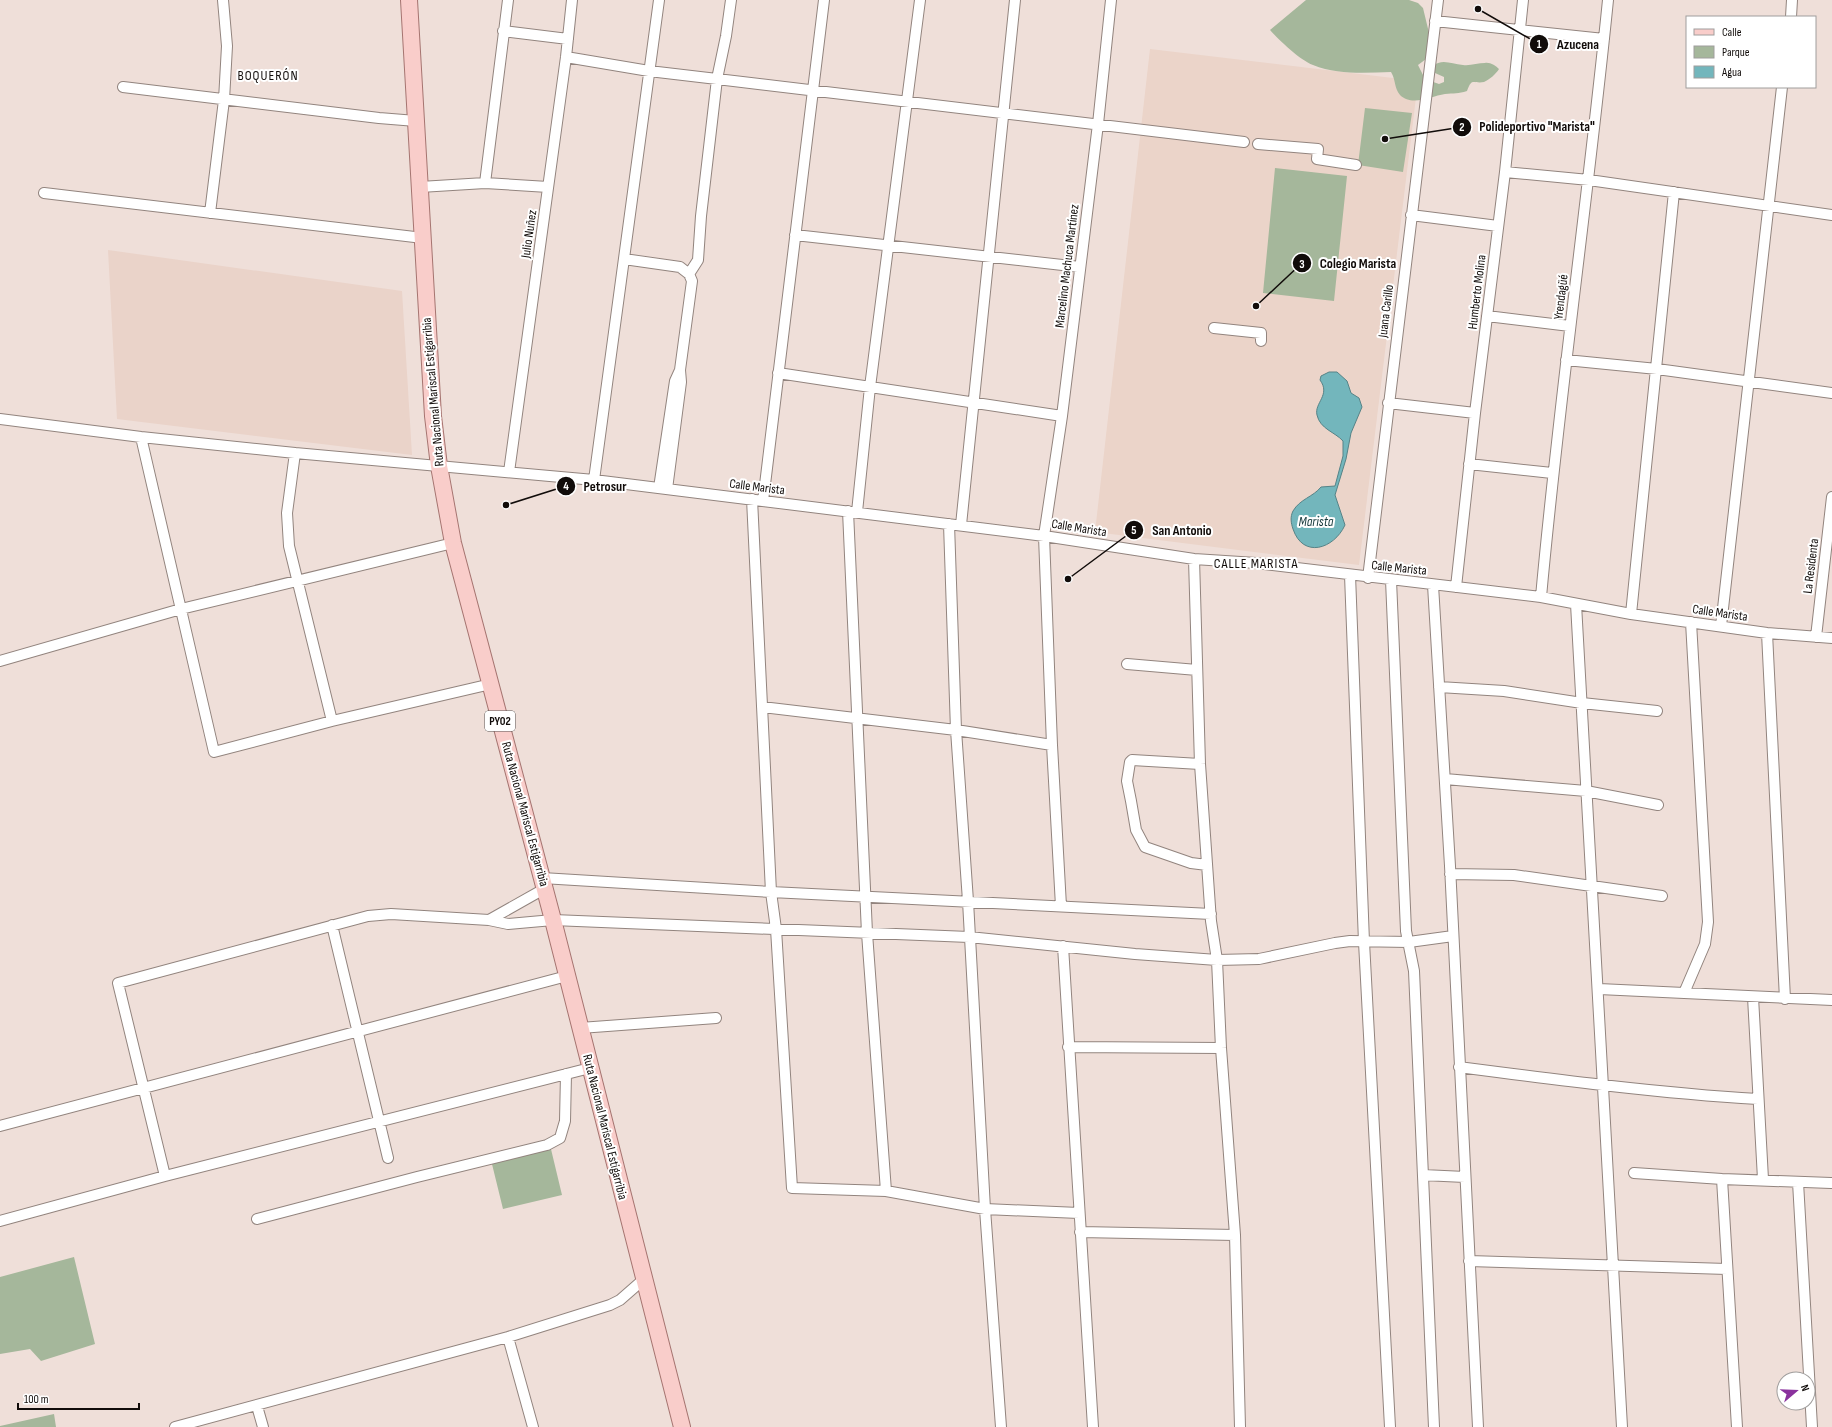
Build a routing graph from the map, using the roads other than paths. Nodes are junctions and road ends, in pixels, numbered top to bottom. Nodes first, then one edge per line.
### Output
1 (223, 0) edge
2 (409, 0) edge
3 (508, 0) edge
4 (572, 0) edge
5 (659, 0) edge
6 (731, 0) edge
7 (824, 0) edge
8 (920, 0) edge
9 (1015, 0) edge
10 (1111, 0) edge
11 (1438, 0) edge
12 (1523, 0) edge
13 (1608, 0) edge
14 (1792, 0) edge
15 (1790, 16) edge
16 (1435, 21) junction
17 (1520, 30) junction
18 (503, 31) junction
19 (568, 38) junction
20 (1604, 39) junction
21 (566, 57) junction
22 (649, 71) junction
23 (717, 79) junction
24 (123, 87) dead end
25 (1782, 88) edge
26 (813, 90) junction
27 (224, 100) junction
28 (907, 102) junction
29 (1003, 113) junction
30 (416, 122) junction
31 (1098, 124) junction
32 (1244, 142) dead end
33 (1258, 144) dead end
34 (1356, 165) dead end
35 (1505, 172) junction
36 (1589, 180) junction
37 (484, 183) junction
38 (420, 187) junction
39 (548, 187) junction
40 (1674, 192) junction
41 (44, 193) dead end
42 (1768, 206) junction
43 (210, 213) junction
44 (1411, 215) junction
45 (1832, 215) edge
46 (1498, 226) junction
47 (795, 235) junction
48 (422, 238) junction
49 (889, 245) junction
50 (989, 257) junction
51 (624, 259) junction
52 (1080, 266) junction
53 (690, 274) junction
54 (1487, 316) junction
55 (1570, 326) junction
56 (1214, 328) dead end
57 (1261, 341) dead end
58 (1566, 360) junction
59 (1657, 369) junction
60 (778, 373) junction
61 (1750, 382) junction
62 (870, 387) junction
63 (1832, 393) edge
64 (973, 402) junction
65 (1388, 404) junction
66 (1475, 413) junction
67 (1062, 416) junction
68 (0, 419) edge
69 (141, 437) junction
70 (295, 453) junction
71 (1469, 464) junction
72 (439, 466) junction
73 (509, 472) junction
74 (1552, 473) junction
75 (594, 480) junction
76 (663, 488) junction
77 (1832, 497) edge
78 (758, 500) junction
79 (852, 512) junction
80 (949, 524) junction
81 (962, 525) junction
82 (1044, 536) junction
83 (453, 543) junction
84 (1194, 559) junction
85 (1350, 575) junction
86 (1368, 578) junction
87 (298, 580) junction
88 (1391, 580) junction
89 (1433, 585) junction
90 (1456, 587) junction
91 (1541, 597) junction
92 (1576, 604) junction
93 (181, 609) junction
94 (1631, 614) junction
95 (1692, 622) junction
96 (1721, 626) junction
97 (1767, 633) junction
98 (1816, 637) junction
99 (1832, 638) edge
100 (0, 661) edge
101 (1127, 664) dead end
102 (1197, 670) junction
103 (490, 684) junction
104 (1439, 687) junction
105 (1582, 703) junction
106 (762, 707) junction
107 (1657, 711) dead end
108 (856, 717) junction
109 (332, 721) junction
110 (956, 730) junction
111 (1052, 745) junction
112 (1200, 764) junction
113 (1445, 779) junction
114 (1586, 791) junction
115 (1658, 805) dead end
116 (1207, 866) junction
117 (1450, 874) junction
118 (543, 884) junction
119 (1593, 886) junction
120 (771, 892) junction
121 (866, 895) junction
122 (1662, 896) dead end
123 (968, 901) junction
124 (1061, 906) junction
125 (1211, 914) junction
126 (490, 920) junction
127 (554, 920) junction
128 (332, 925) junction
129 (776, 929) junction
130 (867, 933) junction
131 (1453, 936) junction
132 (969, 937) junction
133 (1364, 942) junction
134 (1409, 942) junction
135 (1063, 946) junction
136 (1217, 960) junction
137 (567, 976) junction
138 (1598, 989) junction
139 (1684, 993) junction
140 (1753, 997) junction
141 (1785, 999) junction
142 (1832, 1000) edge
143 (716, 1018) dead end
144 (580, 1028) junction
145 (359, 1032) junction
146 (1068, 1047) junction
147 (1221, 1048) junction
148 (1459, 1067) junction
149 (590, 1068) junction
150 (566, 1074) junction
151 (1604, 1086) junction
152 (144, 1088) junction
153 (1758, 1099) junction
154 (380, 1122) junction
155 (0, 1126) edge
156 (388, 1158) dead end
157 (1634, 1174) dead end
158 (1423, 1175) junction
159 (165, 1176) junction
160 (1465, 1177) junction
161 (1722, 1179) junction
162 (1763, 1179) junction
163 (1798, 1182) junction
164 (1831, 1183) dead end
165 (886, 1191) junction
166 (985, 1209) junction
167 (1079, 1213) junction
168 (257, 1219) dead end
169 (0, 1221) edge
170 (1080, 1232) junction
171 (1235, 1235) junction
172 (1469, 1261) junction
173 (1614, 1265) junction
174 (1727, 1269) junction
175 (644, 1279) junction
176 (508, 1337) junction
177 (257, 1406) junction
178 (175, 1427) edge
179 (263, 1427) edge
180 (531, 1427) edge
181 (682, 1427) edge
182 (1001, 1427) edge
183 (1093, 1427) edge
184 (1240, 1427) edge
185 (1390, 1427) edge
186 (1434, 1427) edge
187 (1478, 1427) edge
188 (1622, 1427) edge
189 (1737, 1427) edge
190 (1812, 1427) edge

1 - 27 street
2 - 30 main road, Ruta Nacional Mariscal Estigarribia / PY02
3 - 18 street
4 - 19 street, Julio Nuñez
5 - 22 street
6 - 23 street
7 - 26 street
8 - 28 street
9 - 29 street
10 - 31 street, Marcelino Machuca Martínez
11 - 16 street, Juana Carillo
12 - 17 street, Humberto Molina
13 - 20 street, Yrendagüé
14 - 15 street
16 - 17 street
16 - 44 street, Juana Carillo
17 - 20 street
17 - 35 street, Humberto Molina
18 - 19 street
18 - 37 street
19 - 21 street, Julio Nuñez
20 - 36 street, Yrendagüé
21 - 22 street
21 - 39 street, Julio Nuñez
22 - 23 street
22 - 51 street
23 - 26 street
23 - 53 street
24 - 27 street
25 - 42 street
26 - 28 street
26 - 47 street
27 - 30 street
27 - 43 street
28 - 29 street
28 - 49 street
29 - 31 street
29 - 50 street
30 - 38 main road, Ruta Nacional Mariscal Estigarribia / PY02
31 - 32 street
31 - 52 street, Marcelino Machuca Martínez
33 - 34 street
35 - 36 street
35 - 46 street, Humberto Molina
36 - 40 street
36 - 55 street, Yrendagüé
37 - 38 street
37 - 39 street
38 - 48 main road, Ruta Nacional Mariscal Estigarribia / PY02
39 - 73 street, Julio Nuñez
40 - 42 street
40 - 59 street
41 - 43 street
42 - 45 street
42 - 61 street
43 - 48 street
44 - 46 street
44 - 65 street, Juana Carillo
46 - 54 street, Humberto Molina
47 - 49 street
47 - 60 street
48 - 72 main road, Ruta Nacional Mariscal Estigarribia / PY02
49 - 50 street
49 - 62 street
50 - 52 street
50 - 64 street
51 - 53 street
51 - 75 street
52 - 67 street, Marcelino Machuca Martínez
53 - 76 street
54 - 55 street
54 - 66 street, Humberto Molina
55 - 58 street, Yrendagüé
56 - 57 street
58 - 59 street
58 - 74 street, Yrendagüé
59 - 61 street
59 - 94 street
60 - 62 street
60 - 78 street
61 - 63 street
61 - 96 street
62 - 64 street
62 - 79 street
64 - 67 street
64 - 81 street
65 - 66 street
65 - 86 street, Juana Carillo
66 - 71 street, Humberto Molina
67 - 82 street, Marcelino Machuca Martínez
68 - 69 street, Calle Marista
69 - 70 street, Calle Marista
69 - 93 street
70 - 72 street, Calle Marista
70 - 87 street
71 - 74 street
71 - 90 street, Humberto Molina
72 - 73 street, Calle Marista
72 - 83 main road, Ruta Nacional Mariscal Estigarribia / PY02
73 - 75 street, Calle Marista
74 - 91 street, Yrendagüé
75 - 76 street, Calle Marista
76 - 78 street, Calle Marista
77 - 98 street, La Residenta
78 - 79 street, Calle Marista
78 - 106 street
79 - 80 street, Calle Marista
79 - 108 street
80 - 81 street, Calle Marista
80 - 110 street
81 - 82 street, Calle Marista
82 - 84 street, Calle Marista
82 - 111 street, Marcelino Machuca Martínez
83 - 87 street
83 - 103 main road, Ruta Nacional Mariscal Estigarribia / PY02
84 - 85 street, Calle Marista
84 - 102 street
85 - 86 street, Calle Marista
85 - 133 street
86 - 88 street, Calle Marista
87 - 93 street
87 - 109 street
88 - 89 street, Calle Marista
88 - 134 street
89 - 90 street, Calle Marista
89 - 104 street
90 - 91 street, Calle Marista
91 - 92 street, Calle Marista
92 - 94 street, Calle Marista
92 - 105 street
93 - 100 street
93 - 109 street
94 - 95 street, Calle Marista
95 - 96 street, Calle Marista
95 - 139 street
96 - 97 street, Calle Marista
97 - 98 street, Calle Marista
97 - 141 street
98 - 99 street, Calle Marista
101 - 102 street
102 - 112 street
103 - 109 street
103 - 118 main road, Ruta Nacional Mariscal Estigarribia / PY02
104 - 105 street
104 - 113 street
105 - 107 street
105 - 114 street
106 - 108 street
106 - 120 street
108 - 110 street
108 - 121 street
110 - 111 street
110 - 123 street
111 - 124 street, Marcelino Machuca Martínez
112 - 116 street
112 - 116 street
113 - 114 street
113 - 117 street
114 - 115 street
114 - 119 street
116 - 125 street
117 - 119 street
117 - 131 street
118 - 120 street
118 - 126 street
118 - 127 main road, Ruta Nacional Mariscal Estigarribia / PY02
119 - 122 street
119 - 138 street
120 - 121 street
120 - 129 street
121 - 123 street
121 - 130 street
123 - 124 street
123 - 132 street
124 - 125 street
125 - 136 street
126 - 127 street
126 - 128 street
127 - 129 street
127 - 137 main road, Ruta Nacional Mariscal Estigarribia / PY02
128 - 145 street
128 - 152 street
129 - 130 street
129 - 165 street
130 - 132 street
130 - 165 street
131 - 134 street
131 - 148 street
132 - 135 street
132 - 166 street
133 - 134 street
133 - 136 street
133 - 185 street
134 - 158 street
135 - 136 street
135 - 146 street
136 - 147 street
137 - 144 main road, Ruta Nacional Mariscal Estigarribia / PY02
137 - 145 street
138 - 139 street
138 - 151 street
139 - 140 street
140 - 141 street
140 - 153 street
141 - 142 street
143 - 144 street
144 - 149 main road, Ruta Nacional Mariscal Estigarribia / PY02
145 - 152 street
145 - 154 street
146 - 147 street
146 - 167 street
147 - 171 street
148 - 151 street
148 - 160 street
149 - 150 street
149 - 175 main road, Ruta Nacional Mariscal Estigarribia / PY02
150 - 154 street
150 - 168 street
151 - 153 street
151 - 173 street
152 - 155 street
152 - 159 street
153 - 162 street
154 - 156 street
154 - 159 street
157 - 161 street
158 - 160 street
158 - 186 street
159 - 169 street
160 - 172 street
161 - 162 street
161 - 174 street
162 - 163 street
163 - 164 street
163 - 190 street
165 - 166 street
166 - 167 street
166 - 182 street
167 - 170 street
170 - 171 street
170 - 183 street
171 - 184 street
172 - 173 street
172 - 187 street
173 - 174 street
173 - 188 street
174 - 189 street
175 - 176 street
175 - 181 main road, Ruta Nacional Mariscal Estigarribia / PY02
176 - 177 street
176 - 180 street
177 - 178 street
177 - 179 street

